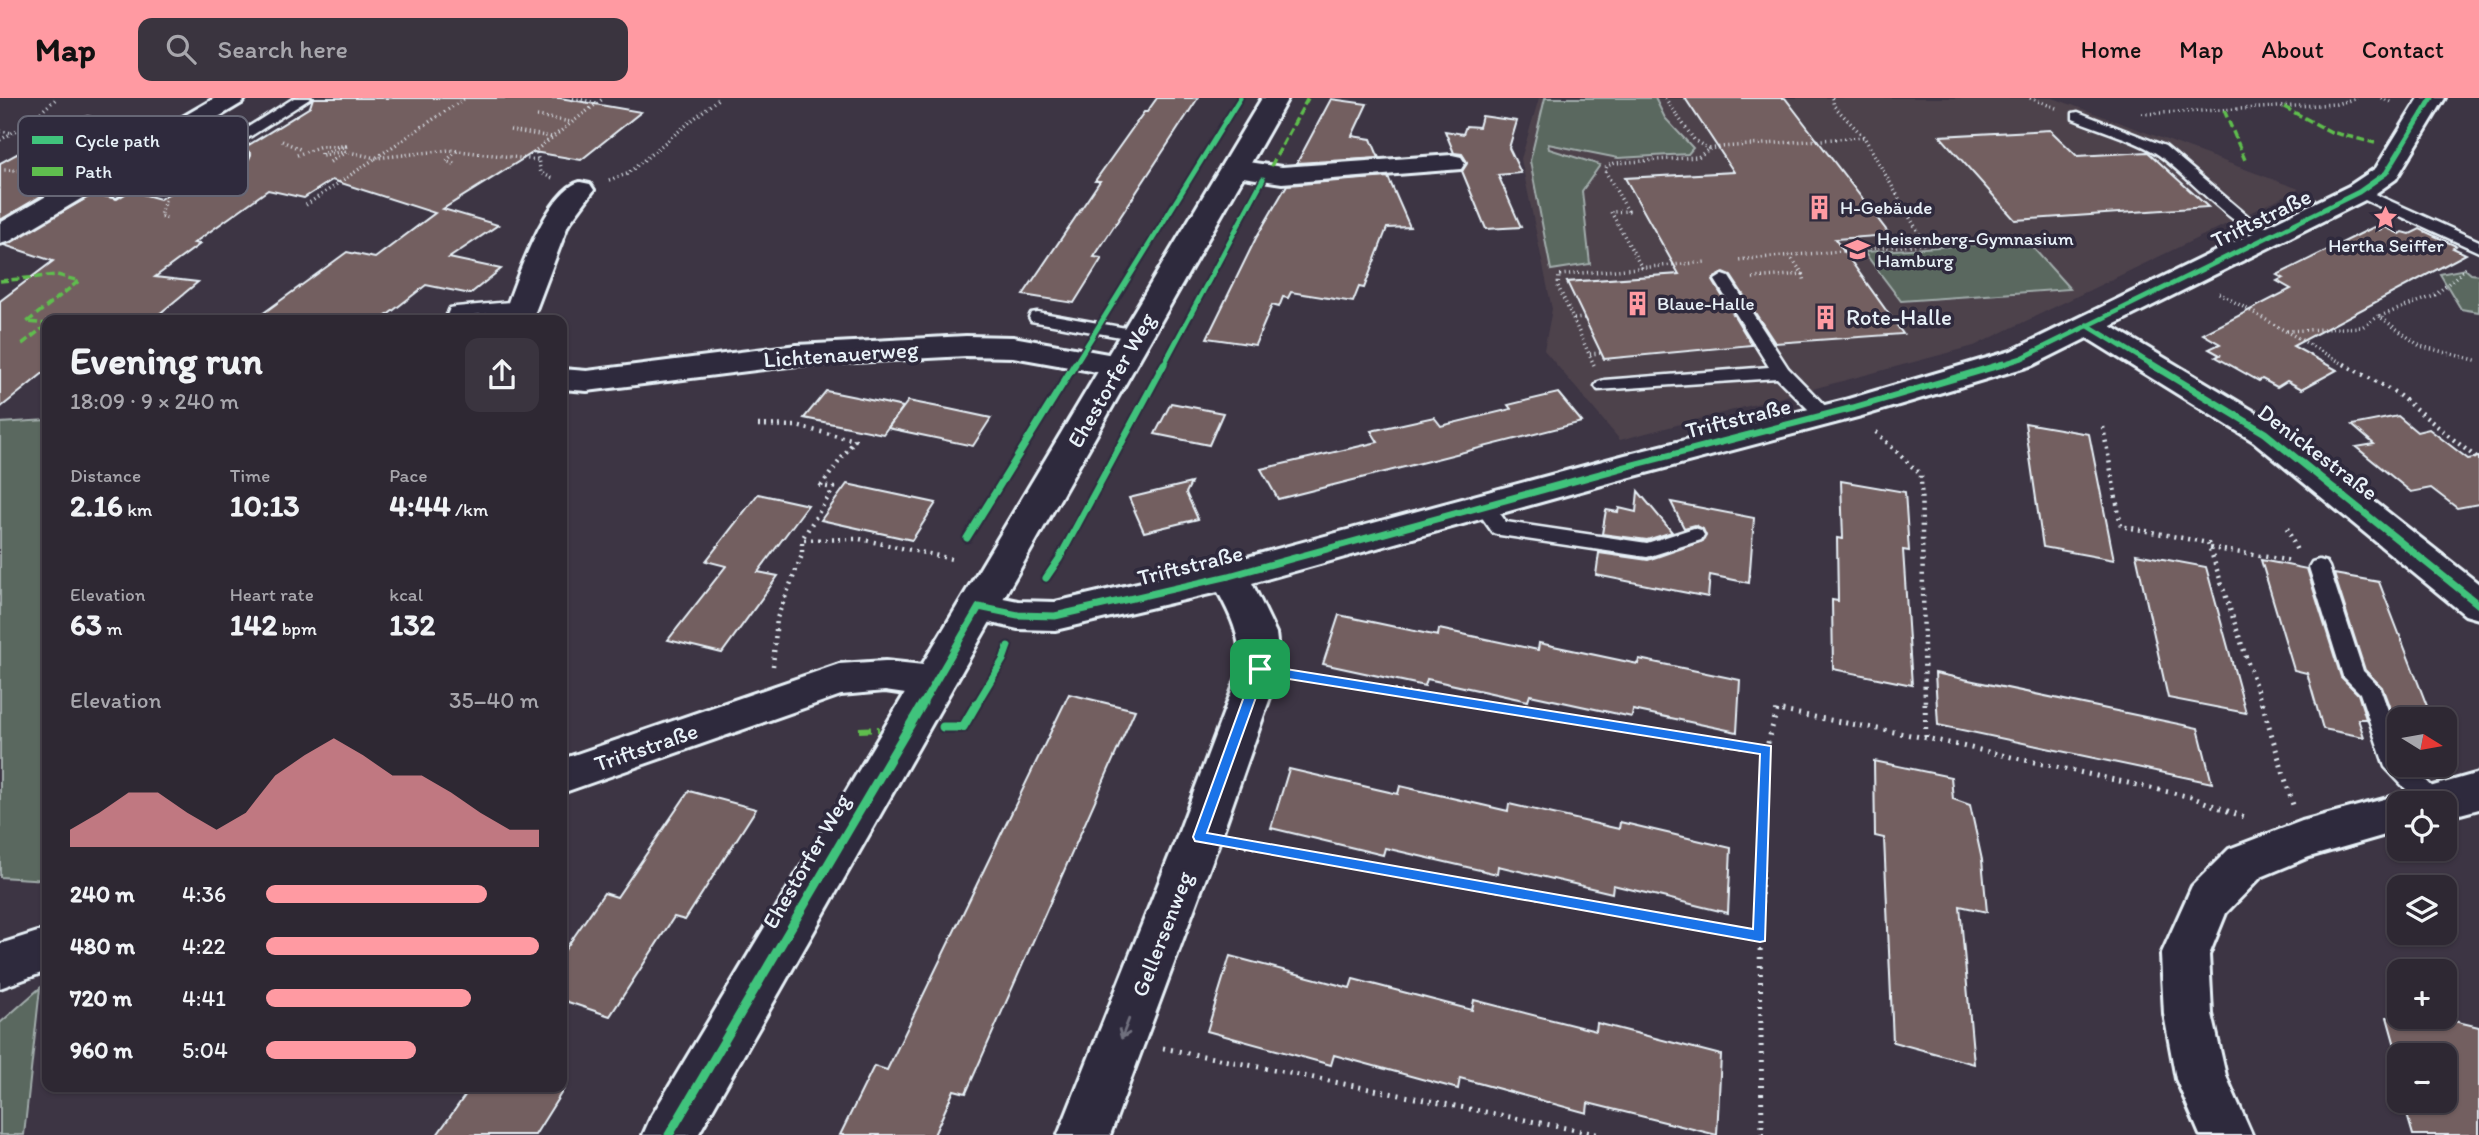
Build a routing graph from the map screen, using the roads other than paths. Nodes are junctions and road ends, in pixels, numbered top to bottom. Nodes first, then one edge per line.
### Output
1 (233, 98) edge
2 (1275, 98) edge
3 (2432, 98) edge
4 (300, 101) edge
5 (318, 108) dead end
6 (207, 116) edge
7 (2078, 116) dead end
8 (248, 132) edge
9 (1452, 163) dead end
10 (1234, 168) junction
11 (580, 190) road end
12 (2360, 192) junction
13 (82, 196) edge
14 (0, 234) edge
15 (2271, 235) junction
16 (2479, 247) edge
17 (1723, 280) road end
18 (520, 313) edge
19 (455, 315) edge
20 (1037, 317) dead end
21 (2087, 325) junction
22 (1137, 335) junction
23 (1119, 366) junction
24 (1781, 372) junction
25 (567, 379) edge
26 (1604, 386) road end
27 (1825, 416) junction
28 (1484, 506) junction
29 (1694, 535) dead end
30 (2319, 567) road end
31 (1229, 576) junction
32 (2479, 604) edge
33 (979, 607) junction
34 (933, 682) junction
35 (567, 774) edge
36 (2422, 791) edge
37 (2479, 791) edge
38 (2457, 797) edge
39 (2387, 816) edge
40 (42, 952) edge
41 (0, 966) edge
42 (668, 1135) edge
43 (1084, 1135) edge
44 (2226, 1135) edge

1 - 6 street
2 - 10 street, Ehestorfer Weg
3 - 12 street, Triftstraße
4 - 5 lane
4 - 8 lane
7 - 15 lane
9 - 10 street
10 - 22 street, Ehestorfer Weg
11 - 18 street
12 - 15 street, Triftstraße
12 - 16 lane
13 - 14 street
15 - 21 street, Triftstraße
17 - 24 lane
18 - 19 lane
20 - 22 lane
21 - 27 street, Triftstraße
21 - 32 street, Denickestraße
22 - 23 street, Ehestorfer Weg
23 - 25 street, Lichtenauerweg
23 - 33 street, Ehestorfer Weg
24 - 26 lane
24 - 27 lane
27 - 28 street, Triftstraße
28 - 29 lane
28 - 31 street, Triftstraße
30 - 36 lane
31 - 33 street, Triftstraße
31 -> 43 street, Gellersenweg
33 - 34 street, Ehestorfer Weg
34 - 35 street, Triftstraße
34 - 42 street, Ehestorfer Weg
37 - 38 street
39 - 44 street
40 - 41 street

